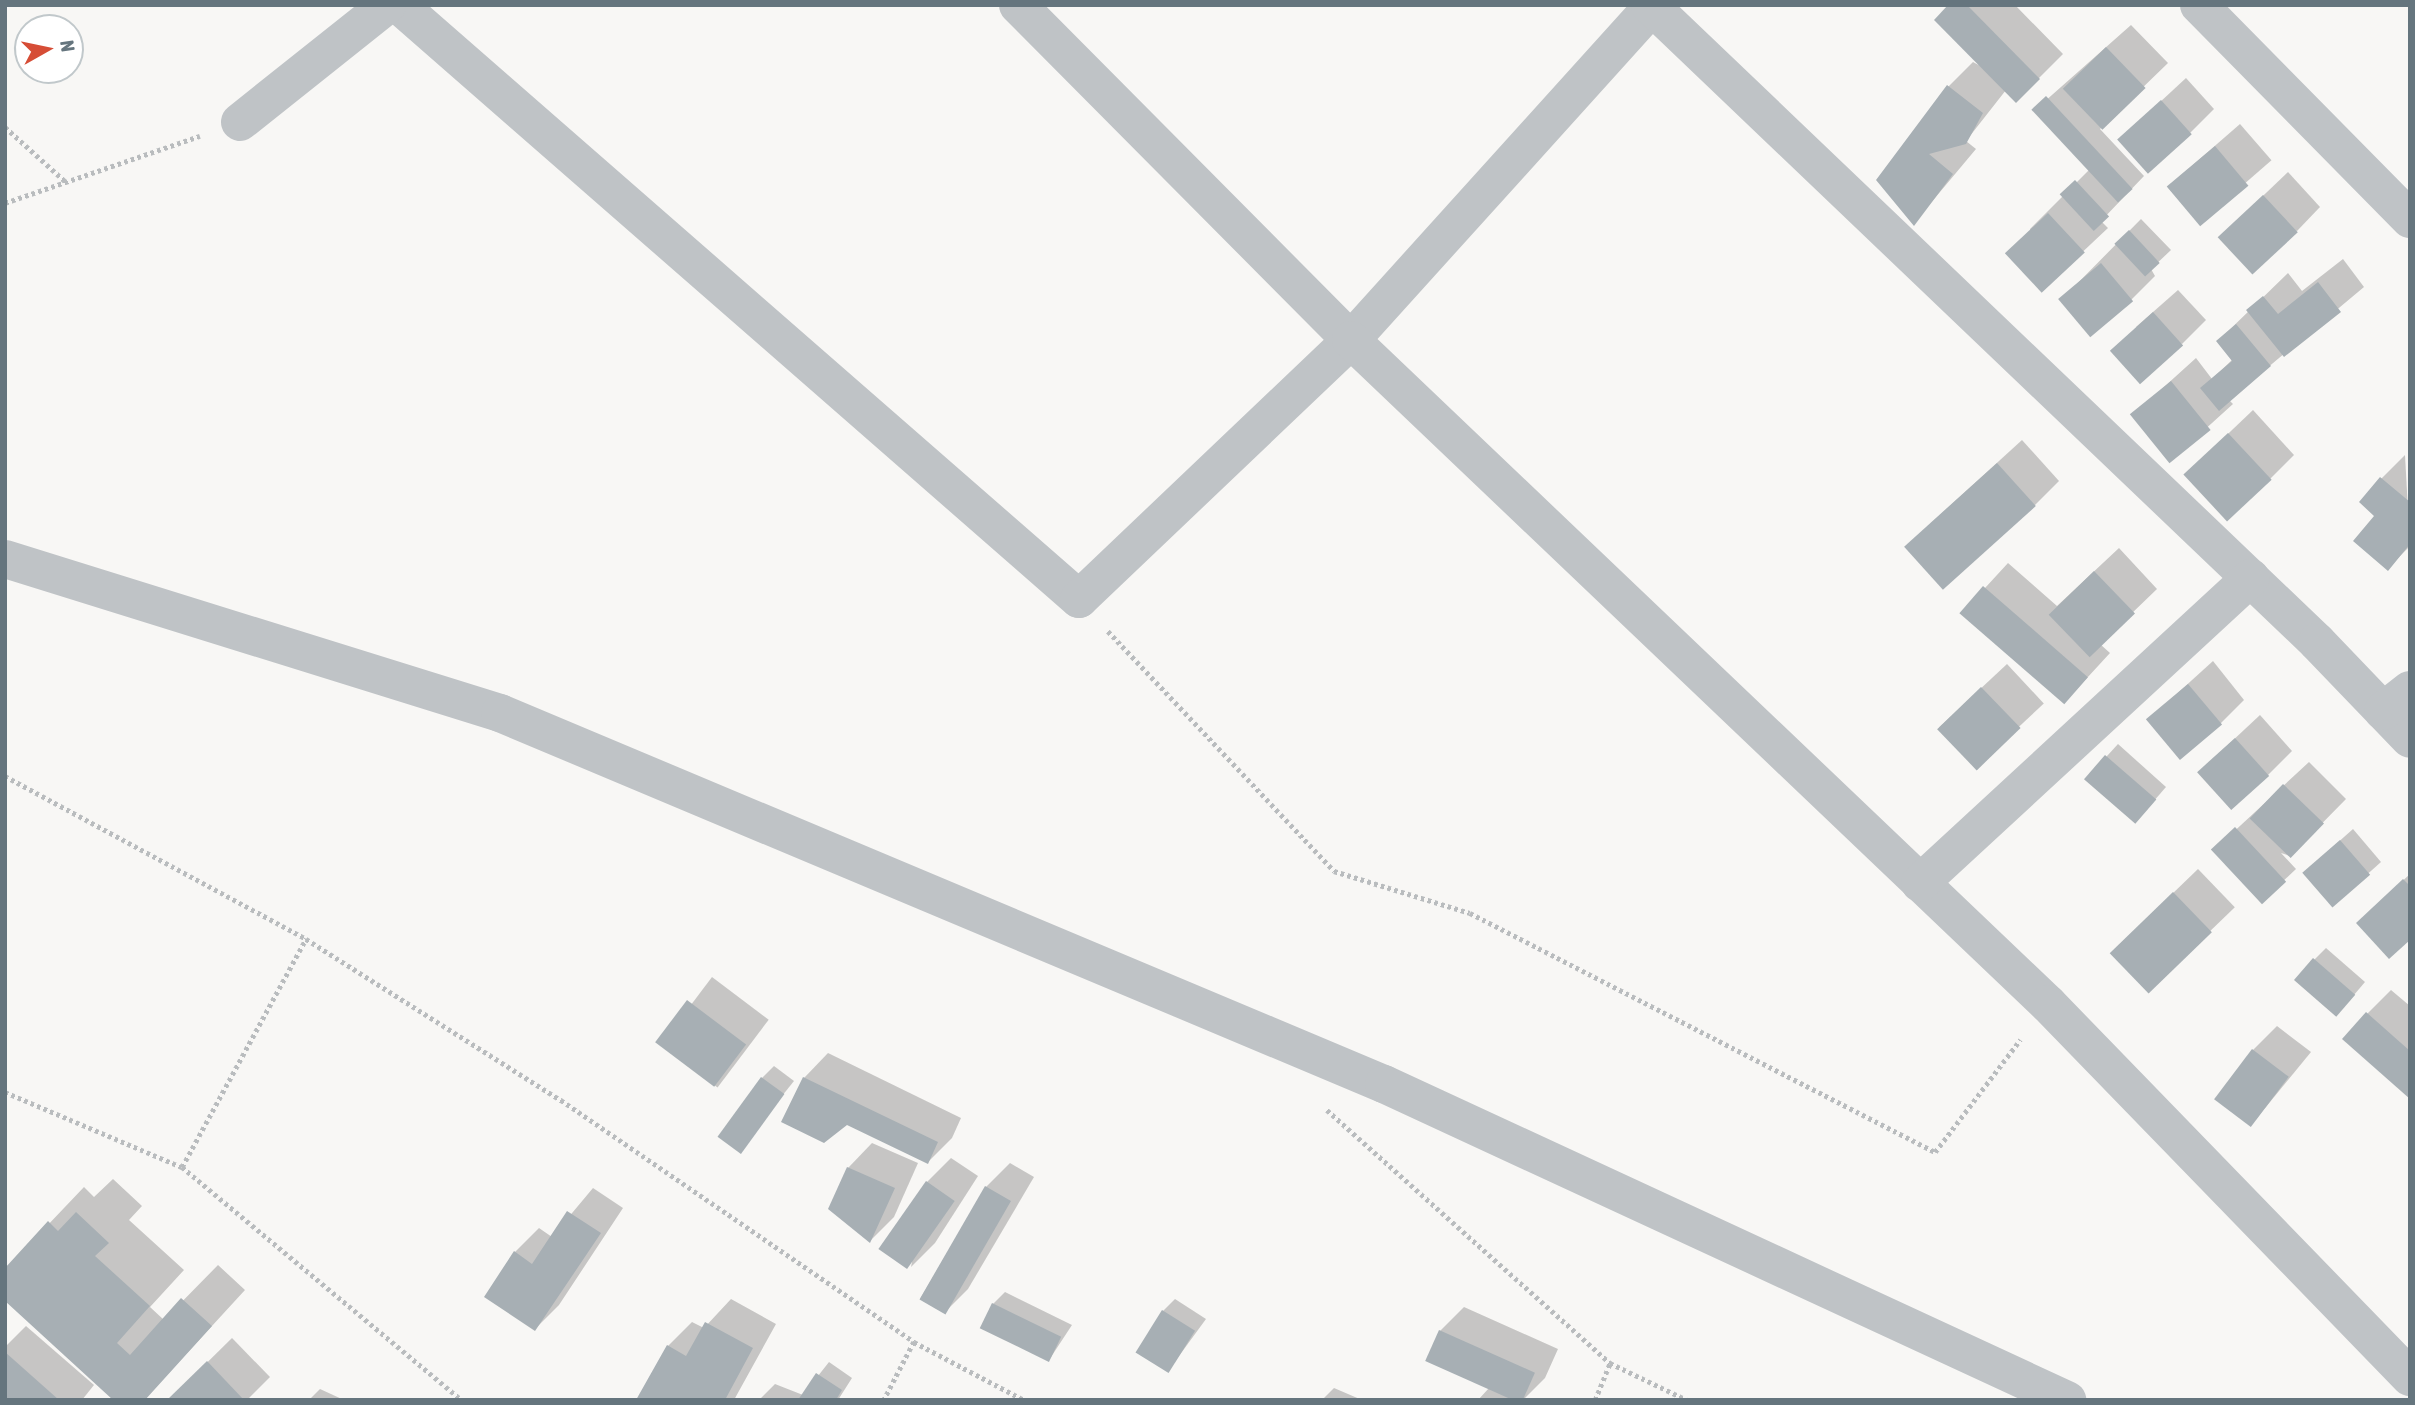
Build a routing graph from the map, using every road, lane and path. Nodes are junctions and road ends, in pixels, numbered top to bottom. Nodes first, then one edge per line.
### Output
1 (387, 5) edge
2 (399, 5) edge
3 (1018, 5) edge
4 (2199, 5) edge
5 (1652, 6) edge
6 (240, 122) joint
7 (5, 127) edge
8 (66, 182) junction
9 (5, 203) edge
10 (2410, 219) edge
11 (1351, 340) junction
12 (5, 559) edge
13 (2251, 578) junction
14 (1079, 599) junction
15 (2396, 701) edge
16 (2410, 739) edge
17 (5, 776) edge
18 (1920, 883) junction
19 (306, 939) junction
20 (2048, 1004) junction
21 (5, 1092) edge
22 (1323, 1107) dead end
23 (181, 1167) junction
24 (914, 1342) junction
25 (1609, 1363) junction
26 (2410, 1377) edge
27 (462, 1400) edge
28 (884, 1400) edge
29 (1024, 1400) edge
30 (1595, 1400) edge
31 (1687, 1400) edge
32 (2067, 1400) edge

1 - 6 street
2 - 14 street
3 - 11 street
4 - 10 street
5 - 11 street
5 - 13 street
6 - 8 path
7 - 8 path
8 - 9 path
11 - 14 street
11 - 18 street
12 - 32 street
13 - 15 street
13 - 18 street
14 - 20 path
15 - 16 street
17 - 19 path
18 - 20 street
19 - 23 path
19 - 24 path
20 - 26 street
21 - 23 path
22 - 25 path
23 - 27 path
24 - 28 path
24 - 29 path
25 - 30 path
25 - 31 path

